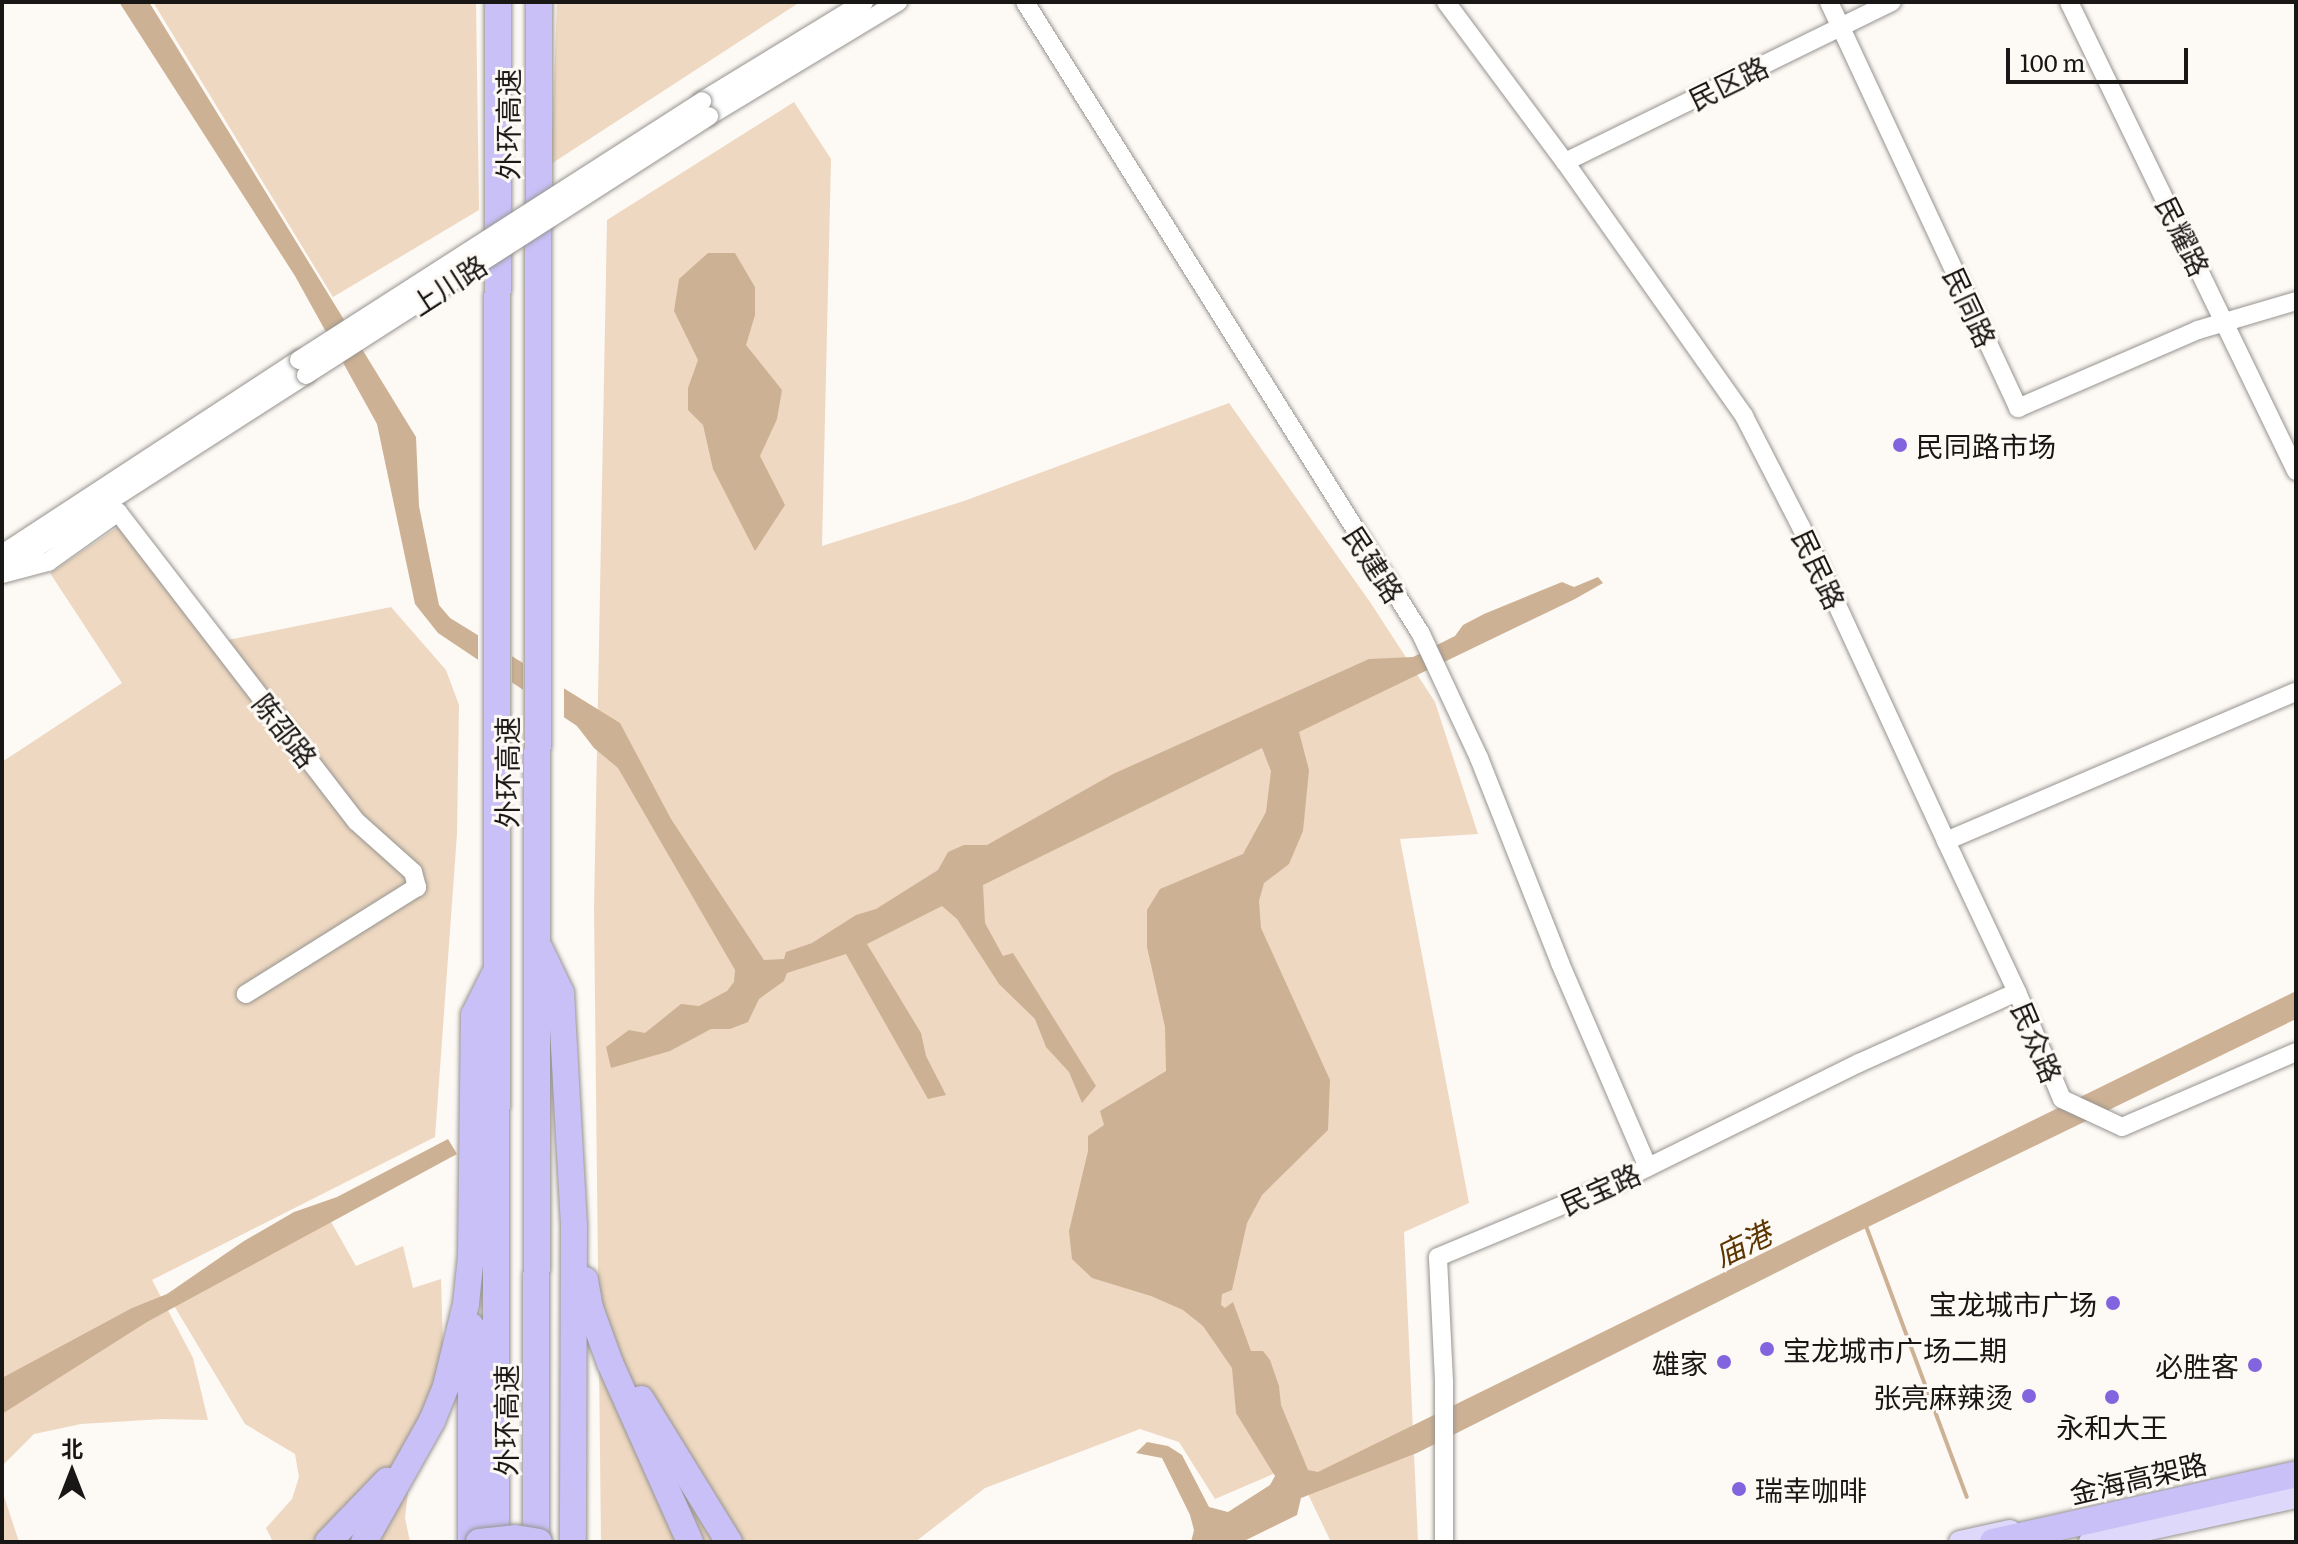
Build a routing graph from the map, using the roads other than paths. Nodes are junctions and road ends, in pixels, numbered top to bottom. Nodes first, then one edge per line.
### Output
1 (498, 2) edge
2 (539, 2) edge
3 (864, 2) edge
4 (898, 2) edge
5 (1025, 2) edge
6 (1446, 2) edge
7 (1829, 2) edge
8 (1892, 2) edge
9 (2069, 2) edge
10 (1841, 26) junction
11 (705, 108) junction
12 (1565, 162) junction
13 (2296, 301) edge
14 (2226, 322) junction
15 (303, 368) junction
16 (2296, 471) edge
17 (2, 554) edge
18 (2, 572) edge
19 (2296, 692) edge
20 (1946, 841) junction
21 (537, 942) junction
22 (497, 968) junction
23 (2017, 992) junction
24 (246, 994) dead end
25 (2296, 1052) edge
26 (1648, 1167) junction
27 (574, 1226) junction
28 (466, 1304) junction
29 (407, 1462) junction
30 (2296, 1465) edge
31 (2296, 1474) edge
32 (679, 1487) junction
33 (2296, 1489) edge
34 (2296, 1497) edge
35 (328, 1542) edge
36 (364, 1542) edge
37 (471, 1542) edge
38 (479, 1542) edge
39 (496, 1542) edge
40 (538, 1542) edge
41 (573, 1542) edge
42 (690, 1542) edge
43 (729, 1542) edge
44 (1444, 1542) edge
45 (1960, 1542) edge
46 (1993, 1542) edge
47 (2055, 1542) edge
48 (2090, 1542) edge

1 - 22 highway, 外环高速
2 - 21 highway, 外环高速
3 - 11 street, 上川路
4 - 11 street, 上川路
5 - 26 street, 民建路
6 - 12 street, 民民路
7 - 10 street, 民同路
8 - 10 street, 民区路
9 - 14 street, 民耀路
10 - 12 street, 民区路
10 - 14 street, 民同路
11 - 15 street, 上川路, bridge
12 - 20 street, 民民路
13 - 14 street
14 - 16 street, 民耀路
15 - 17 street, 上川路
15 - 18 street, 上川路
18 - 24 street, 陈邵路
19 - 20 street
20 - 23 street, 民众路
21 - 27 highway
21 - 40 highway, 外环高速
22 - 28 highway
22 - 39 highway, 外环高速
23 - 25 street, 民众路
23 - 26 street, 民宝路
26 - 44 street, 民宝路
27 - 32 highway
27 - 41 highway
28 - 29 highway
28 - 37 highway
29 - 35 highway
29 - 36 highway
30 - 45 main road
31 - 46 highway, 金海高架路
32 - 42 highway
32 - 43 highway
33 - 47 highway, 金海高架路
34 - 48 main road
38 - 40 highway, bridge

